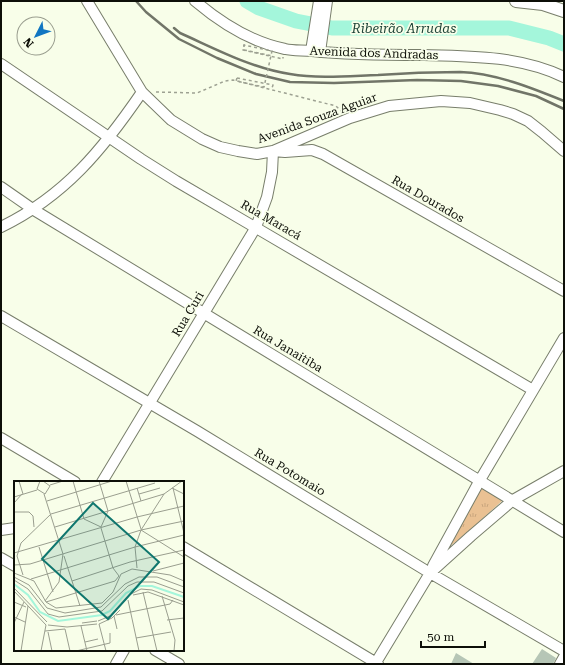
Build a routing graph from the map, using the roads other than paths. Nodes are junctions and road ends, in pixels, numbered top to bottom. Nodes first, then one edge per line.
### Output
1 (86, 1) edge
2 (195, 1) edge
3 (516, 1) edge
4 (323, 2) edge
5 (564, 11) edge
6 (316, 48) junction
7 (1, 64) edge
8 (564, 77) edge
9 (142, 92) junction
10 (109, 137) junction
11 (273, 150) junction
12 (564, 151) edge
13 (1, 187) edge
14 (34, 210) junction
15 (1, 227) edge
16 (256, 227) junction
17 (564, 291) edge
18 (203, 313) junction
19 (1, 316) edge
20 (564, 338) edge
21 (533, 390) junction
22 (150, 404) junction
23 (1, 438) edge
24 (564, 471) edge
25 (480, 480) junction
26 (73, 481) edge
27 (103, 481) edge
28 (513, 500) junction
29 (14, 528) edge
30 (1, 530) edge
31 (564, 532) edge
32 (184, 548) edge
33 (1, 558) edge
34 (14, 565) edge
35 (430, 573) junction
36 (123, 651) edge
37 (158, 651) edge
38 (564, 651) edge
39 (564, 657) edge
40 (116, 664) edge
41 (179, 664) edge
42 (376, 664) edge
43 (560, 664) edge

1 - 9 street, Avenida Souza Aguiar
2 - 6 street, Avenida dos Andradas
3 - 5 main road
4 - 6 street
6 - 8 street, Avenida dos Andradas
7 - 10 street, Rua Maracá
9 - 10 street
9 - 11 street, Avenida Souza Aguiar
10 - 14 street
10 - 16 street, Rua Maracá
11 - 12 street, Avenida Souza Aguiar
11 - 16 street, Rua Curi
11 - 17 street, Rua Dourados
13 - 14 street, Rua Janaitiba
14 - 15 street
14 - 18 street, Rua Janaitiba
16 - 18 street, Rua Curi
16 - 21 street, Rua Maracá
18 - 22 street, Rua Curi
18 - 25 street, Rua Janaitiba
19 - 22 street, Rua Potomaio
20 - 21 street
21 - 25 street
22 - 27 street, Rua Curi
22 - 35 street, Rua Potomaio
23 - 26 street
24 - 28 street
25 - 28 street, Rua Janaitiba
25 - 35 street
28 - 31 street, Rua Janaitiba
28 - 35 street
29 - 30 street
32 - 42 street
33 - 34 street
35 - 38 street, Rua Potomaio
35 - 42 street
36 - 40 street
37 - 41 street
39 - 43 street

